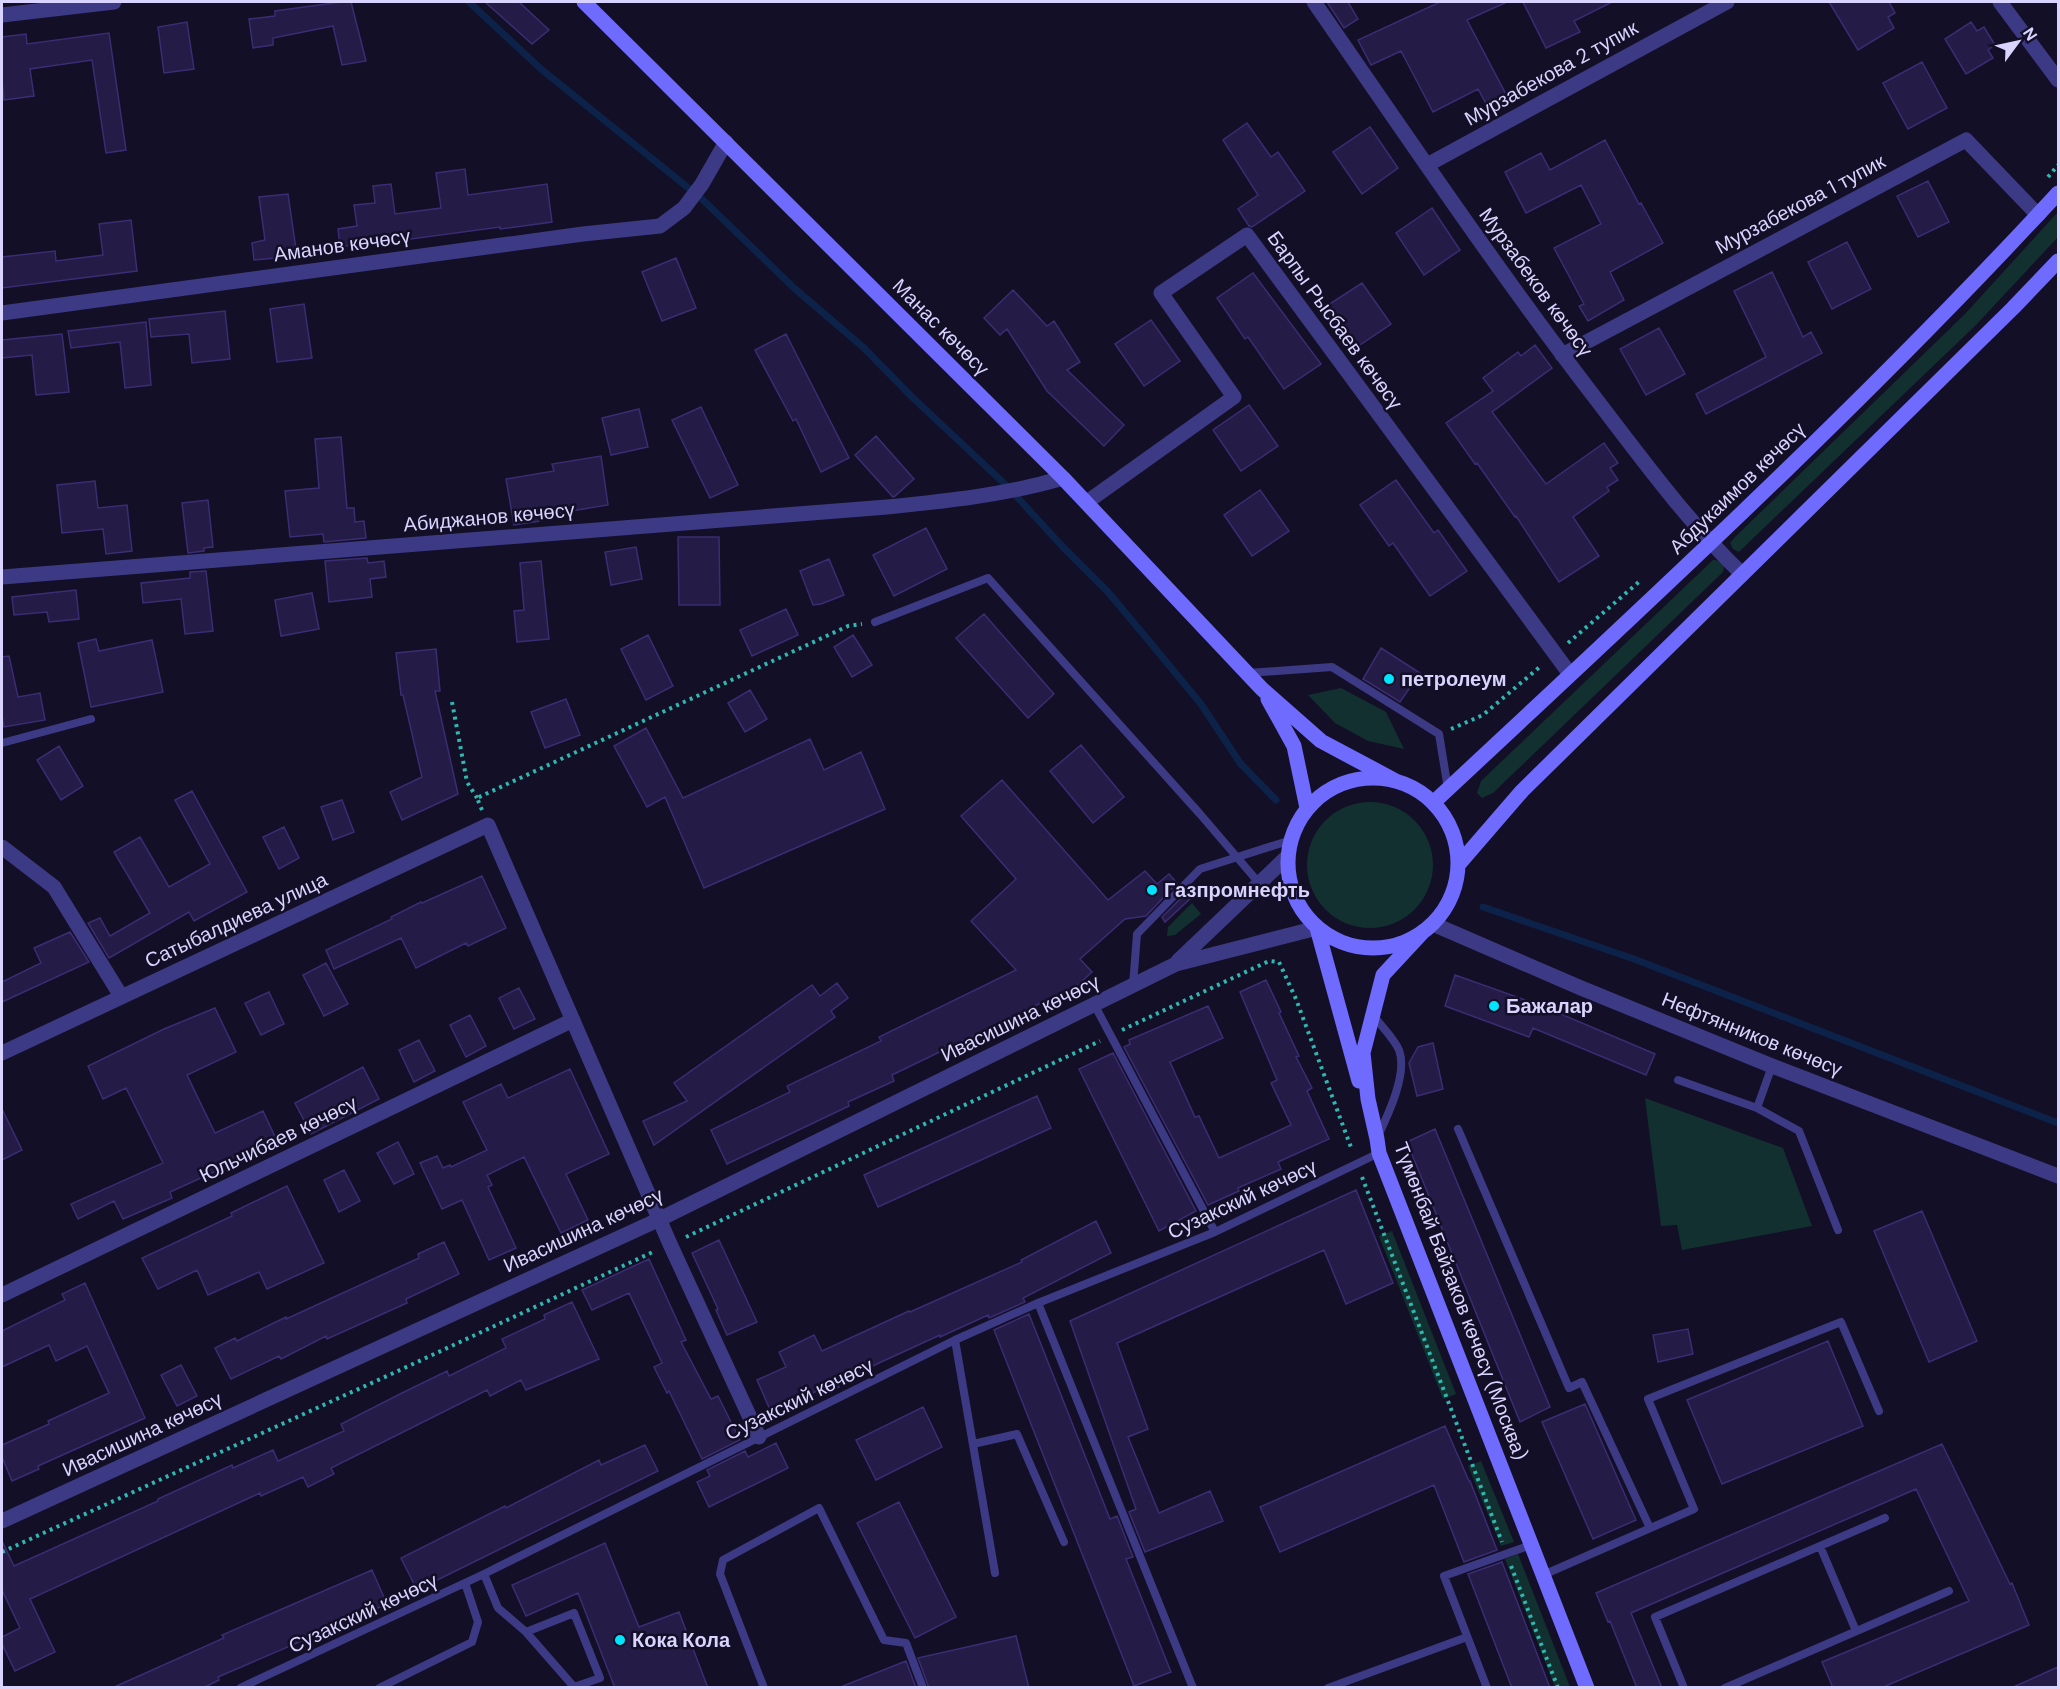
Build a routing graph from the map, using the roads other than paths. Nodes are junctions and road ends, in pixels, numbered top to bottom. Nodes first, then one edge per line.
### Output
1 (114, 2) edge
2 (584, 2) edge
3 (1314, 2) edge
4 (1727, 2) edge
5 (2000, 2) edge
6 (2, 15) edge
7 (2058, 80) edge
8 (726, 142) junction
9 (1427, 165) junction
10 (2058, 193) edge
11 (2038, 215) junction
12 (2058, 261) edge
13 (2, 313) edge
14 (1562, 354) junction
15 (1063, 478) junction
16 (1087, 502) junction
17 (1711, 544) junction
18 (1742, 574) junction
19 (2, 577) edge
20 (875, 622) road end
21 (1248, 673) junction
22 (1570, 674) junction
23 (1262, 688) junction
24 (91, 719) dead end
25 (2, 743) edge
26 (1396, 781) junction
27 (1448, 789) junction
28 (1433, 803) junction
29 (1307, 808) junction
30 (1291, 840) junction
31 (2, 847) edge
32 (1288, 856) junction
33 (1237, 858) junction
34 (1458, 865) junction
35 (1259, 883) junction
36 (1317, 928) junction
37 (1428, 928) junction
38 (1176, 964) junction
39 (1133, 985) junction
40 (121, 996) junction
41 (1094, 1004) junction
42 (1373, 1015) junction
43 (573, 1020) junction
44 (2, 1053) edge
45 (1772, 1066) junction
46 (1678, 1080) dead end
47 (1757, 1108) junction
48 (1458, 1130) dead end
49 (1377, 1145) junction
50 (2058, 1176) edge
51 (660, 1219) junction
52 (1838, 1230) dead end
53 (1215, 1232) junction
54 (2, 1295) edge
55 (1038, 1303) junction
56 (954, 1340) junction
57 (1880, 1412) dead end
58 (759, 1437) junction
59 (973, 1444) junction
60 (1885, 1518) dead end
61 (2, 1521) edge
62 (1650, 1528) junction
63 (1064, 1542) dead end
64 (1531, 1545) junction
65 (1820, 1546) junction
66 (995, 1573) dead end
67 (484, 1574) junction
68 (1543, 1575) junction
69 (465, 1583) junction
70 (1949, 1591) dead end
71 (1856, 1631) junction
72 (526, 1632) junction
73 (1467, 1637) junction
74 (240, 1688) edge
75 (379, 1688) edge
76 (764, 1688) edge
77 (923, 1688) edge
78 (1193, 1688) edge
79 (1329, 1688) edge
80 (1487, 1688) edge
81 (1587, 1688) edge
82 (1684, 1688) edge
83 (1725, 1688) edge

1 - 6 street
2 - 8 main road, Манас көчөсү
3 - 9 street, Мурзабеков көчөсү
4 - 9 street, Мурзабекова 2 тупик
5 - 7 street
8 - 13 street, Аманов көчөсү
8 - 15 main road, Манас көчөсү
9 - 14 street, Мурзабеков көчөсү
10 - 11 main road, Абдукаимов көчөсү
11 - 14 street, Мурзабекова 1 тупик
11 - 17 main road, Абдукаимов көчөсү
12 - 18 main road
14 - 17 street, Мурзабеков көчөсү
15 - 16 main road, Манас көчөсү
15 - 19 street, Абиджанов көчөсү
16 - 21 main road, Манас көчөсү
16 - 22 street, Барпы Рысбаев көчөсү
17 - 18 street, Мурзабеков көчөсү
17 - 22 main road, Абдукаимов көчөсү
18 - 34 main road
20 - 33 lane
21 - 23 main road, Манас көчөсү
21 - 27 lane
22 - 27 main road, Абдукаимов көчөсү
23 - 26 main road
23 - 29 main road
24 - 25 lane
26 - 28 main road
26 - 29 main road
27 - 28 main road, Абдукаимов көчөсү
28 - 34 main road
29 - 30 main road
30 - 32 main road
30 - 33 lane
31 - 40 street
32 - 35 street
32 - 36 main road
33 - 35 lane
33 - 39 lane
34 - 37 main road
35 - 38 street
36 - 37 main road
36 - 38 street
36 - 49 main road
37 - 42 main road, Түмөнбай Байзаков көчөсү (Москва)
37 - 45 street, Нефтянников көчөсү
38 - 39 street, Ивасишина көчөсү
39 - 41 street, Ивасишина көчөсү
40 - 43 street, Сатыбалдиева улица
40 - 44 street, Сатыбалдиева улица
41 - 51 street, Ивасишина көчөсү
41 - 53 lane
42 - 49 main road, Түмөнбай Байзаков көчөсү (Москва)
42 - 49 lane
43 - 51 street
43 - 54 street, Юльчибаев көчөсү
45 - 47 lane
45 - 50 street, Нефтянников көчөсү
46 - 47 lane
47 - 52 lane
48 - 62 lane
49 - 53 lane, Сузакский көчөсү
49 - 64 main road, Түмөнбай Байзаков көчөсү (Москва)
51 - 58 street
51 - 61 street, Ивасишина көчөсү
53 - 55 lane, Сузакский көчөсү
55 - 56 lane, Сузакский көчөсү
55 - 78 lane
56 - 58 lane, Сузакский көчөсү
56 - 59 lane
57 - 62 lane
58 - 67 lane, Сузакский көчөсү
59 - 63 lane
59 - 66 lane
60 - 65 lane
62 - 68 lane
64 - 68 main road, Түмөнбай Байзаков көчөсү (Москва)
64 - 73 lane
65 - 71 lane
65 - 82 lane
67 - 69 lane, Сузакский көчөсү
67 - 72 lane
68 - 81 main road, Түмөнбай Байзаков көчөсү (Москва)
69 - 74 lane, Сузакский көчөсү
69 - 75 lane
70 - 71 lane
71 - 83 lane
72 - 72 lane
73 - 79 lane
73 - 80 lane
76 - 77 lane

